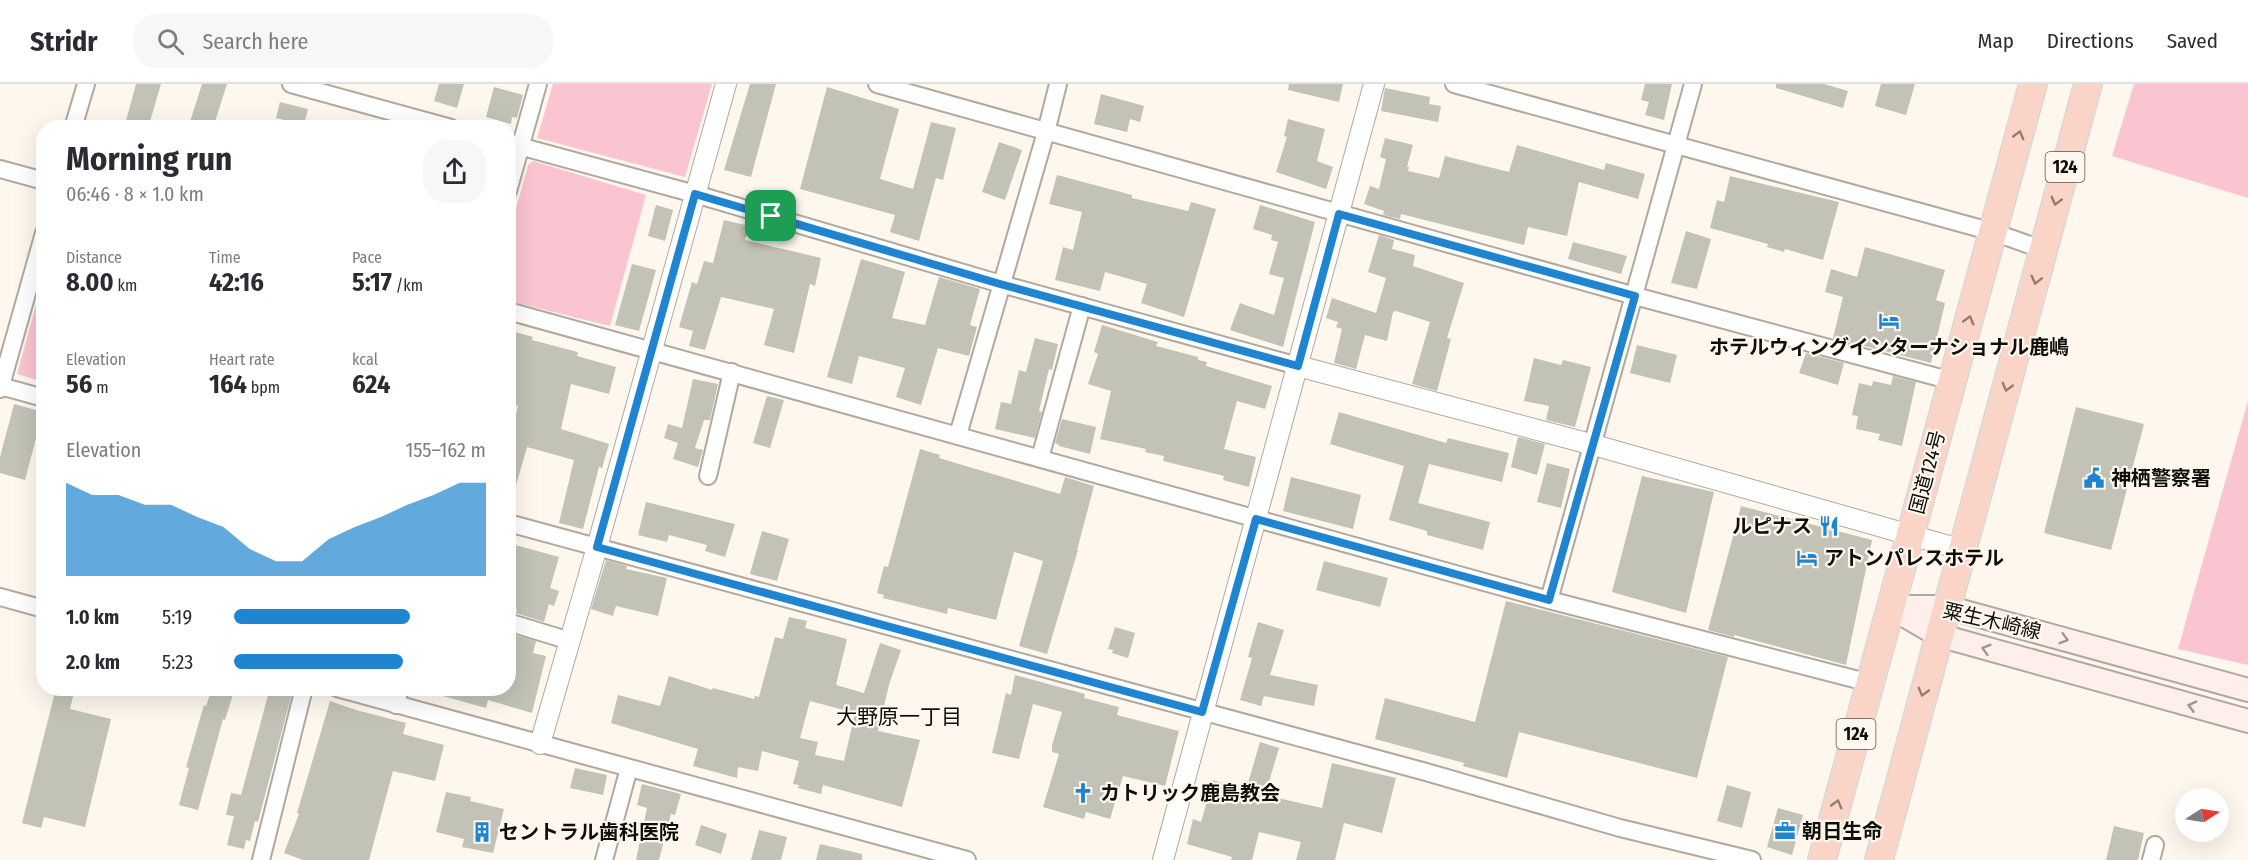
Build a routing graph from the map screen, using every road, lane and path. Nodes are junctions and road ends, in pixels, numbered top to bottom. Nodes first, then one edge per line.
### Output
1 (86, 84) edge
2 (291, 84) edge
3 (538, 84) edge
4 (726, 84) edge
5 (877, 84) edge
6 (1058, 84) edge
7 (1374, 84) edge
8 (1454, 84) edge
9 (1693, 84) edge
10 (2033, 84) edge
11 (2088, 84) edge
12 (75, 120) edge
13 (422, 120) edge
14 (1046, 132) junction
15 (516, 142) edge
16 (516, 145) edge
17 (1676, 145) junction
18 (0, 169) edge
19 (36, 179) edge
20 (695, 194) junction
21 (1339, 214) junction
22 (1993, 232) junction
23 (2044, 250) junction
24 (36, 261) edge
25 (1000, 284) junction
26 (1635, 296) junction
27 (1082, 306) junction
28 (516, 313) edge
29 (652, 350) junction
30 (1298, 366) junction
31 (732, 372) junction
32 (1952, 381) junction
33 (0, 387) edge
34 (36, 396) edge
35 (958, 435) junction
36 (1594, 445) junction
37 (1040, 458) junction
38 (708, 476) dead end
39 (1256, 519) junction
40 (516, 525) edge
41 (1910, 535) junction
42 (597, 547) junction
43 (1963, 550) junction
44 (0, 597) edge
45 (1549, 600) junction
46 (36, 607) edge
47 (1890, 607) junction
48 (1947, 607) junction
49 (516, 624) edge
50 (1938, 636) junction
51 (570, 641) junction
52 (1870, 683) junction
53 (2248, 690) edge
54 (302, 696) edge
55 (398, 697) edge
56 (1202, 712) junction
57 (2248, 721) edge
58 (540, 744) junction
59 (628, 768) junction
60 (261, 860) edge
61 (604, 860) edge
62 (964, 860) edge
63 (1163, 860) edge
64 (1752, 860) edge
65 (1822, 860) edge
66 (1879, 860) edge

1 - 12 street
2 - 13 street
3 - 15 street
4 - 20 street
5 - 14 street
6 - 14 street
7 - 21 street
8 - 17 street
9 - 17 street
22 -> 10 highway, 国道124号 / 124
11 -> 23 highway, 124
14 - 21 street
14 - 25 street
16 - 20 street
17 - 22 street
17 - 26 street
18 - 19 street
20 - 25 street
20 - 29 street
21 - 26 street
21 - 30 street
22 - 23 street
32 -> 22 highway, 国道124号 / 124
23 -> 43 highway, 124
24 - 33 street
25 - 27 street
25 - 35 street
26 - 32 street
26 - 36 street
27 - 30 street
27 - 37 street
28 - 29 street
29 - 31 street
29 - 42 street
30 - 36 street
30 - 39 street
31 - 35 street
31 - 38 street
32 - 41 highway, 国道124号 / 124
33 - 34 street
35 - 37 street
36 - 41 street
36 - 45 street
37 - 39 street
39 - 45 street
39 - 56 street
40 - 42 street
41 - 43 street
41 - 47 highway, 国道124号 / 124
42 - 51 street
42 - 56 street
43 - 48 highway, 124
44 - 46 street
45 - 52 street
47 - 48 main road, 粟生木崎線
47 - 50 main road, 粟生木崎線
47 - 52 highway, 国道124号 / 124
48 - 50 highway, 124
48 -> 53 main road, 粟生木崎線
49 - 51 street
57 -> 50 main road, 粟生木崎線
50 -> 66 highway, 124
51 - 58 street
65 -> 52 highway, 国道124号 / 124
54 - 60 street
55 - 58 street
56 - 63 street
56 - 64 street
58 - 59 street
59 - 61 street
59 - 62 street

